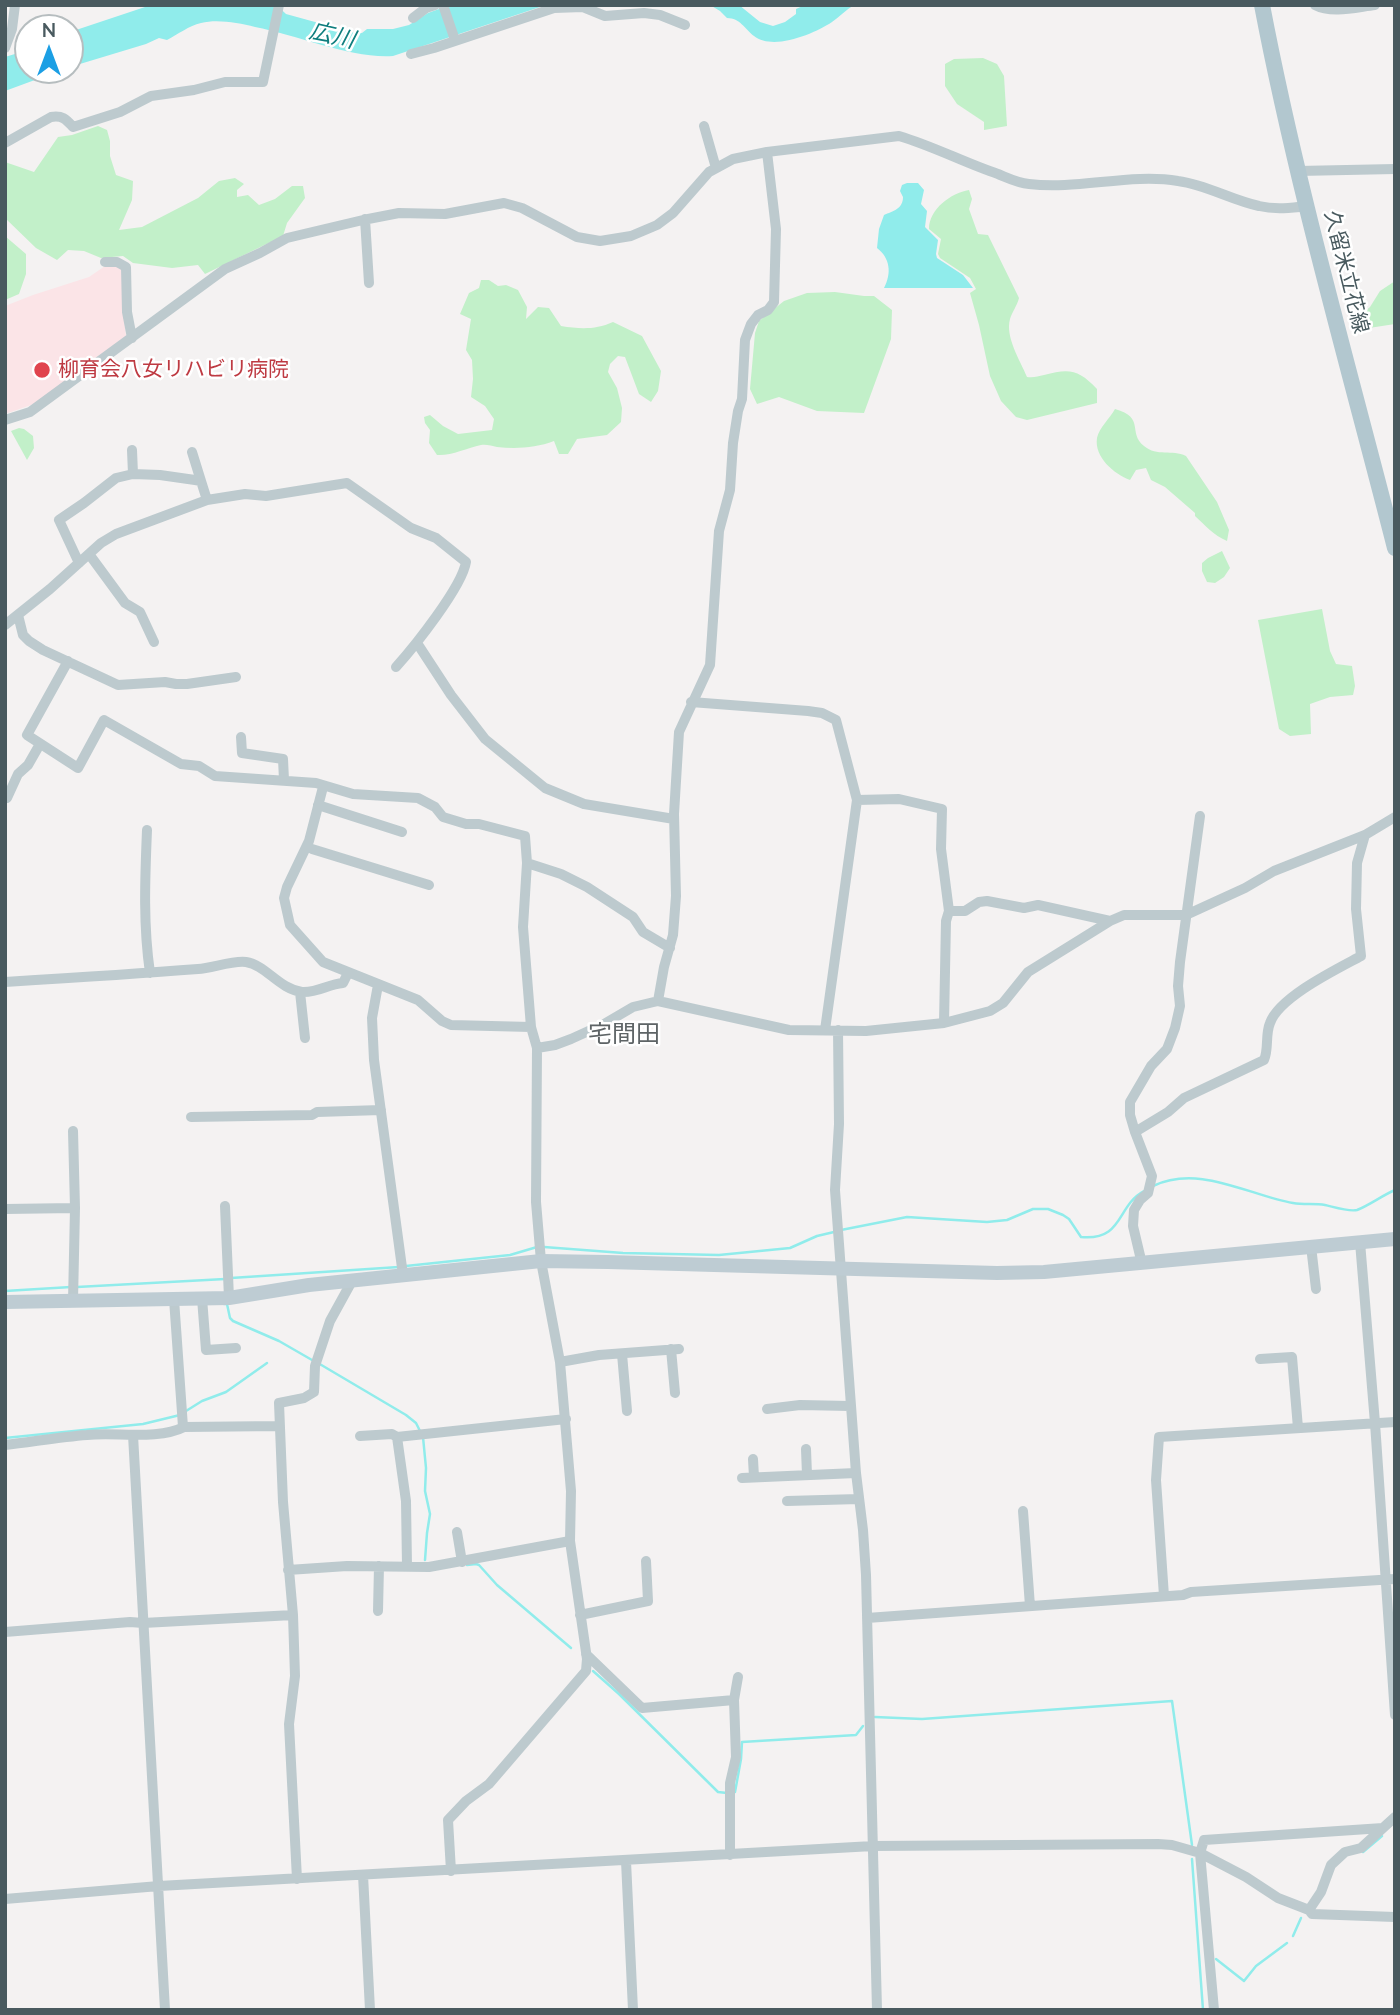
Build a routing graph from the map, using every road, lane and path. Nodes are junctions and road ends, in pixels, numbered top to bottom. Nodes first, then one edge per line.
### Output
1 (15, 5) edge
2 (279, 5) edge
3 (435, 5) edge
4 (443, 5) edge
5 (1262, 5) edge
6 (1315, 5) edge
7 (1375, 5) edge
8 (413, 18) dead end
9 (685, 25) dead end
10 (455, 40) junction
11 (5, 48) edge
12 (411, 54) dead end
13 (704, 126) dead end
14 (5, 142) edge
15 (767, 152) junction
16 (716, 168) junction
17 (1395, 169) edge
18 (1298, 171) junction
19 (1307, 206) junction
20 (365, 219) junction
21 (105, 262) dead end
22 (369, 283) dead end
23 (132, 338) junction
24 (5, 420) edge
25 (132, 450) dead end
26 (192, 452) dead end
27 (326, 473) dead end
28 (133, 474) junction
29 (201, 481) junction
30 (327, 485) junction
31 (207, 500) junction
32 (1395, 548) edge
33 (89, 554) junction
34 (79, 563) junction
35 (18, 615) junction
36 (5, 625) edge
37 (154, 642) dead end
38 (417, 643) junction
39 (68, 661) junction
40 (396, 667) dead end
41 (236, 677) dead end
42 (691, 702) junction
43 (241, 737) dead end
44 (40, 744) junction
45 (284, 780) junction
46 (323, 787) junction
47 (7, 798) edge
48 (857, 800) junction
49 (318, 805) junction
50 (1200, 816) dead end
51 (1395, 817) edge
52 (674, 819) junction
53 (146, 830) dead end
54 (402, 832) dead end
55 (1365, 835) junction
56 (312, 849) dead end
57 (527, 863) junction
58 (429, 885) dead end
59 (949, 911) junction
60 (1186, 915) junction
61 (1110, 920) junction
62 (670, 948) junction
63 (150, 973) junction
64 (348, 973) junction
65 (5, 982) edge
66 (378, 985) junction
67 (300, 992) junction
68 (658, 1001) junction
69 (944, 1023) junction
70 (531, 1027) junction
71 (825, 1030) junction
72 (838, 1030) junction
73 (305, 1038) dead end
74 (537, 1048) junction
75 (381, 1110) junction
76 (191, 1117) dead end
77 (72, 1131) dead end
78 (1135, 1132) junction
79 (225, 1206) dead end
80 (75, 1208) junction
81 (5, 1209) edge
82 (1395, 1239) edge
83 (1360, 1242) junction
84 (1311, 1246) junction
85 (541, 1257) junction
86 (1142, 1264) junction
87 (842, 1269) junction
88 (402, 1275) junction
89 (352, 1282) junction
90 (1316, 1289) dead end
91 (229, 1297) junction
92 (202, 1298) junction
93 (174, 1299) junction
94 (72, 1301) junction
95 (5, 1302) edge
96 (236, 1348) dead end
97 (622, 1354) junction
98 (1260, 1359) dead end
99 (559, 1362) junction
100 (677, 1386) dead end
101 (850, 1406) junction
102 (767, 1409) dead end
103 (627, 1411) dead end
104 (566, 1419) junction
105 (1395, 1422) edge
106 (1375, 1423) junction
107 (280, 1426) junction
108 (183, 1427) junction
109 (1298, 1428) junction
110 (133, 1435) junction
111 (360, 1436) dead end
112 (397, 1437) junction
113 (5, 1445) edge
114 (806, 1450) dead end
115 (753, 1459) dead end
116 (856, 1473) junction
117 (807, 1475) junction
118 (754, 1477) junction
119 (742, 1478) dead end
120 (859, 1499) junction
121 (787, 1501) dead end
122 (1023, 1511) dead end
123 (457, 1532) dead end
124 (570, 1541) junction
125 (646, 1561) dead end
126 (462, 1562) junction
127 (379, 1566) junction
128 (407, 1566) junction
129 (288, 1570) junction
130 (1390, 1579) edge
131 (1164, 1596) junction
132 (1030, 1606) junction
133 (378, 1611) dead end
134 (293, 1615) junction
135 (580, 1615) junction
136 (867, 1618) junction
137 (143, 1623) junction
138 (5, 1632) edge
139 (586, 1654) junction
140 (738, 1676) dead end
141 (734, 1700) junction
142 (1395, 1715) edge
143 (1395, 1817) edge
144 (1383, 1828) junction
145 (873, 1846) junction
146 (1200, 1853) junction
147 (730, 1855) junction
148 (625, 1861) junction
149 (451, 1871) junction
150 (363, 1875) junction
151 (297, 1879) junction
152 (159, 1886) junction
153 (5, 1899) edge
154 (1309, 1910) junction
155 (1395, 1917) edge
156 (165, 2010) edge
157 (370, 2010) edge
158 (633, 2010) edge
159 (877, 2010) edge
160 (1214, 2010) edge

1 - 11 street
2 - 14 street
3 - 8 street
4 - 10 street
5 - 18 main road, 久留米立花線
6 - 7 street
9 - 10 street
10 - 12 street
13 - 16 street
15 - 16 street
15 - 19 street
15 - 42 street
16 - 20 street
17 - 18 street
18 - 19 main road, 久留米立花線
19 - 32 main road, 久留米立花線
20 - 22 street
20 - 23 street
21 - 23 street
23 - 24 street
25 - 28 street
26 - 29 street
27 - 30 street
28 - 29 street
28 - 34 street
29 - 31 street
30 - 31 street
30 - 38 street
31 - 33 street
33 - 34 street
33 - 37 street
34 - 35 street
35 - 36 street
35 - 39 street
38 - 40 street
38 - 52 street
39 - 41 street
39 - 44 street
42 - 48 street
42 - 52 street
43 - 45 street
44 - 45 street
44 - 47 street
45 - 46 street
46 - 49 street
46 - 57 street
48 - 59 street
48 - 71 street
49 - 54 street
49 - 64 street
50 - 60 street
51 - 55 street
52 - 62 street
53 - 63 street
55 - 60 street
55 - 78 street
56 - 58 street
57 - 62 street
57 - 70 street
59 - 61 street
59 - 69 street
60 - 61 street
60 - 78 street
61 - 69 street
62 - 68 street
63 - 65 street
63 - 67 street
64 - 66 street
64 - 67 street
66 - 70 street
66 - 75 street
67 - 73 street
68 - 71 street
68 - 74 street
69 - 72 street
70 - 74 street
71 - 72 street
72 - 87 street
74 - 85 street
75 - 76 street
75 - 88 street
77 - 80 street
78 - 86 street
79 - 91 street
80 - 81 street
80 - 94 street
82 - 83 street
83 - 84 street
83 - 106 street
84 - 86 street
84 - 90 street
85 - 87 street
85 - 88 street
85 - 99 street
86 - 87 street
87 - 101 street
88 - 89 street
89 - 91 street
89 - 107 street
91 - 92 street
92 - 93 street
92 - 96 street
93 - 94 street
93 - 108 street
94 - 95 street
97 - 99 street
97 - 100 street
97 - 103 street
98 - 109 street
99 - 104 street
101 - 102 street
101 - 116 street
104 - 112 street
104 - 124 street
105 - 106 street
106 - 109 street
106 - 130 street
107 - 108 street
107 - 129 street
108 - 110 street
109 - 131 street
110 - 113 street
110 - 137 street
111 - 112 street
112 - 128 street
114 - 117 street
115 - 118 street
116 - 117 street
116 - 120 street
117 - 118 street
118 - 119 street
120 - 121 street
120 - 136 street
122 - 132 street
123 - 126 street
124 - 126 street
124 - 135 street
125 - 135 street
126 - 128 street
127 - 128 street
127 - 129 street
127 - 133 street
129 - 134 street
130 - 131 street
130 - 142 street
131 - 132 street
132 - 136 street
134 - 137 street
134 - 151 street
135 - 139 street
136 - 145 street
137 - 138 street
137 - 152 street
139 - 141 street
139 - 149 street
140 - 141 street
141 - 147 street
143 - 144 street
144 - 146 street
144 - 154 street
145 - 146 street
145 - 147 street
145 - 159 street
146 - 154 street
146 - 160 street
147 - 148 street
148 - 149 street
148 - 158 street
149 - 150 street
150 - 151 street
150 - 157 street
151 - 152 street
152 - 153 street
152 - 156 street
154 - 155 street

